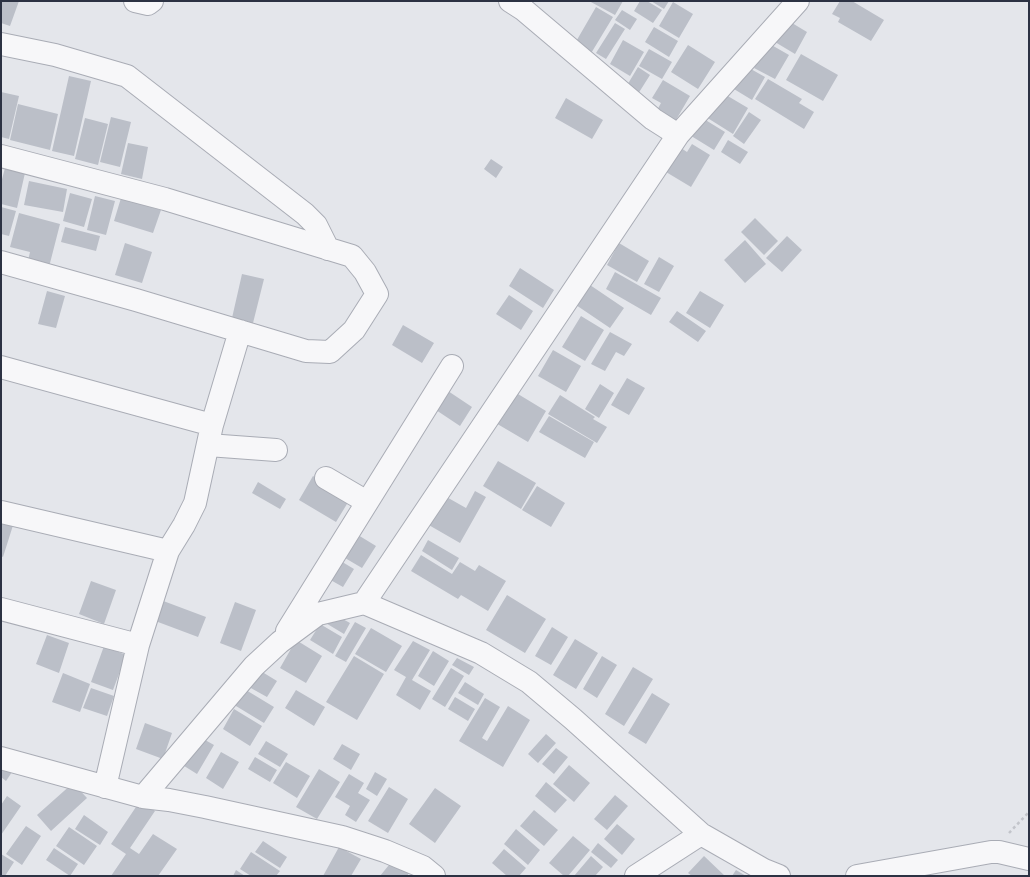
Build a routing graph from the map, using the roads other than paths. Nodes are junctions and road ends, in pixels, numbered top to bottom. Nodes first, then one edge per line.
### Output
1 (135, 1) edge
2 (152, 1) edge
3 (510, 1) edge
4 (798, 1) edge
5 (1, 44) edge
6 (678, 134) junction
7 (1, 156) edge
8 (328, 249) junction
9 (1, 262) edge
10 (240, 331) junction
11 (452, 366) dead end
12 (1, 367) edge
13 (210, 435) junction
14 (276, 450) dead end
15 (326, 478) dead end
16 (367, 502) junction
17 (1, 512) edge
18 (168, 551) junction
19 (364, 603) junction
20 (1, 609) edge
21 (280, 642) junction
22 (138, 645) junction
23 (1, 758) edge
24 (105, 787) junction
25 (143, 798) junction
26 (701, 834) junction
27 (1029, 858) edge
28 (434, 876) edge
29 (636, 876) edge
30 (779, 876) edge
31 (857, 876) edge

1 - 2 street
3 - 6 street
4 - 6 street
5 - 8 street
6 - 19 street
7 - 8 street
8 - 10 street
9 - 10 street
10 - 13 street
11 - 16 street
12 - 13 street
13 - 14 street
13 - 18 street
15 - 16 street
16 - 21 street
17 - 18 street
18 - 22 street
19 - 21 street
19 - 26 street
20 - 22 street
21 - 25 street
22 - 24 street
23 - 24 street
24 - 25 street
25 - 28 street
26 - 29 street
26 - 30 street
27 - 31 street

